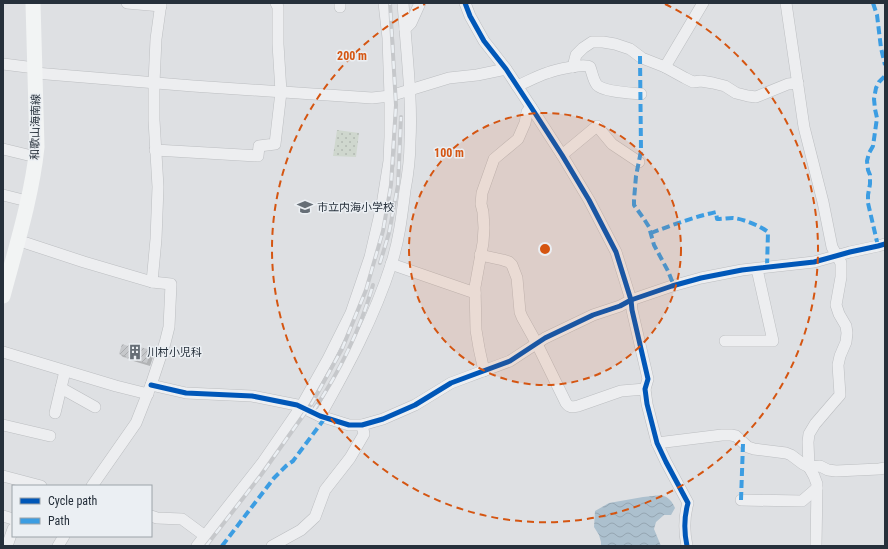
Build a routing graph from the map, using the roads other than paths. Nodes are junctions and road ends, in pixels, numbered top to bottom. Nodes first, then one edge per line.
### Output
1 (33, 3) edge
2 (127, 3) edge
3 (276, 3) edge
4 (384, 3) edge
5 (403, 3) edge
6 (420, 3) edge
7 (465, 3) edge
8 (704, 3) edge
9 (786, 3) edge
10 (161, 5) edge
11 (405, 29) junction
12 (3, 64) edge
13 (573, 67) junction
14 (665, 67) junction
15 (506, 69) junction
16 (35, 70) junction
17 (154, 83) junction
18 (798, 83) junction
19 (518, 86) junction
20 (409, 90) junction
21 (281, 92) junction
22 (641, 94) dead end
23 (390, 96) junction
24 (531, 106) junction
25 (3, 149) edge
26 (155, 150) junction
27 (562, 155) junction
28 (36, 157) junction
29 (639, 162) dead end
30 (3, 195) edge
31 (27, 201) junction
32 (17, 240) junction
33 (885, 244) edge
34 (480, 255) junction
35 (837, 256) junction
36 (391, 264) junction
37 (757, 269) junction
38 (152, 282) junction
39 (475, 293) junction
40 (3, 296) edge
41 (631, 300) junction
42 (725, 341) dead end
43 (537, 344) junction
44 (3, 352) edge
45 (65, 371) junction
46 (484, 371) junction
47 (61, 388) junction
48 (646, 389) junction
49 (150, 390) junction
50 (301, 407) junction
51 (95, 408) dead end
52 (55, 413) dead end
53 (320, 416) junction
54 (3, 425) edge
55 (362, 425) junction
56 (50, 436) dead end
57 (657, 443) junction
58 (809, 467) junction
59 (885, 468) edge
60 (3, 476) edge
61 (25, 484) edge
62 (93, 485) edge
63 (817, 488) junction
64 (741, 500) dead end
65 (152, 516) edge
66 (12, 532) edge
67 (205, 536) junction
68 (63, 537) edge
69 (7, 546) edge
70 (58, 546) edge
71 (197, 546) edge
72 (272, 546) edge
73 (687, 546) edge
74 (816, 546) edge

1 - 16 main road, 和歌山海南線
2 - 10 street
3 - 21 street
4 - 23 street
5 - 11 street
6 - 11 street
7 - 15 street
8 - 14 street
9 - 18 street
10 - 17 street
11 - 20 street
12 - 16 street
13 - 14 street
13 - 19 street
13 - 22 street
14 - 18 street
15 - 19 street
15 - 20 street
16 - 17 street
16 - 28 main road, 和歌山海南線
17 - 21 street
17 - 26 street
18 - 35 street
19 - 24 street
20 - 23 street
20 - 36 street
21 - 23 street
21 - 26 street
23 - 50 street
24 - 27 street
24 - 34 street
25 - 28 street
26 - 38 street
27 - 29 street
27 - 41 street
28 - 31 main road, 和歌山海南線
30 - 31 street
31 - 32 main road, 和歌山海南線
32 - 38 street
32 - 40 main road, 和歌山海南線
33 - 35 street
34 - 39 street
34 - 43 street
35 - 37 street
35 - 58 street
36 - 39 street
36 - 53 street
37 - 41 street
37 - 42 street
38 - 49 street
39 - 46 street
41 - 43 street
41 - 48 street
43 - 46 street
43 - 48 street
44 - 45 street
45 - 47 street
45 - 49 street
46 - 55 street
47 - 51 street
47 - 52 street
48 - 57 street
49 - 50 street
49 - 62 street
50 - 53 street
50 - 67 street
53 - 55 street
54 - 56 street
55 - 72 street
57 - 58 street
57 - 73 street
58 - 59 street
58 - 63 street
60 - 61 street
63 - 64 street
63 - 74 street
65 - 67 street
66 - 69 street
67 - 71 street
68 - 70 street

